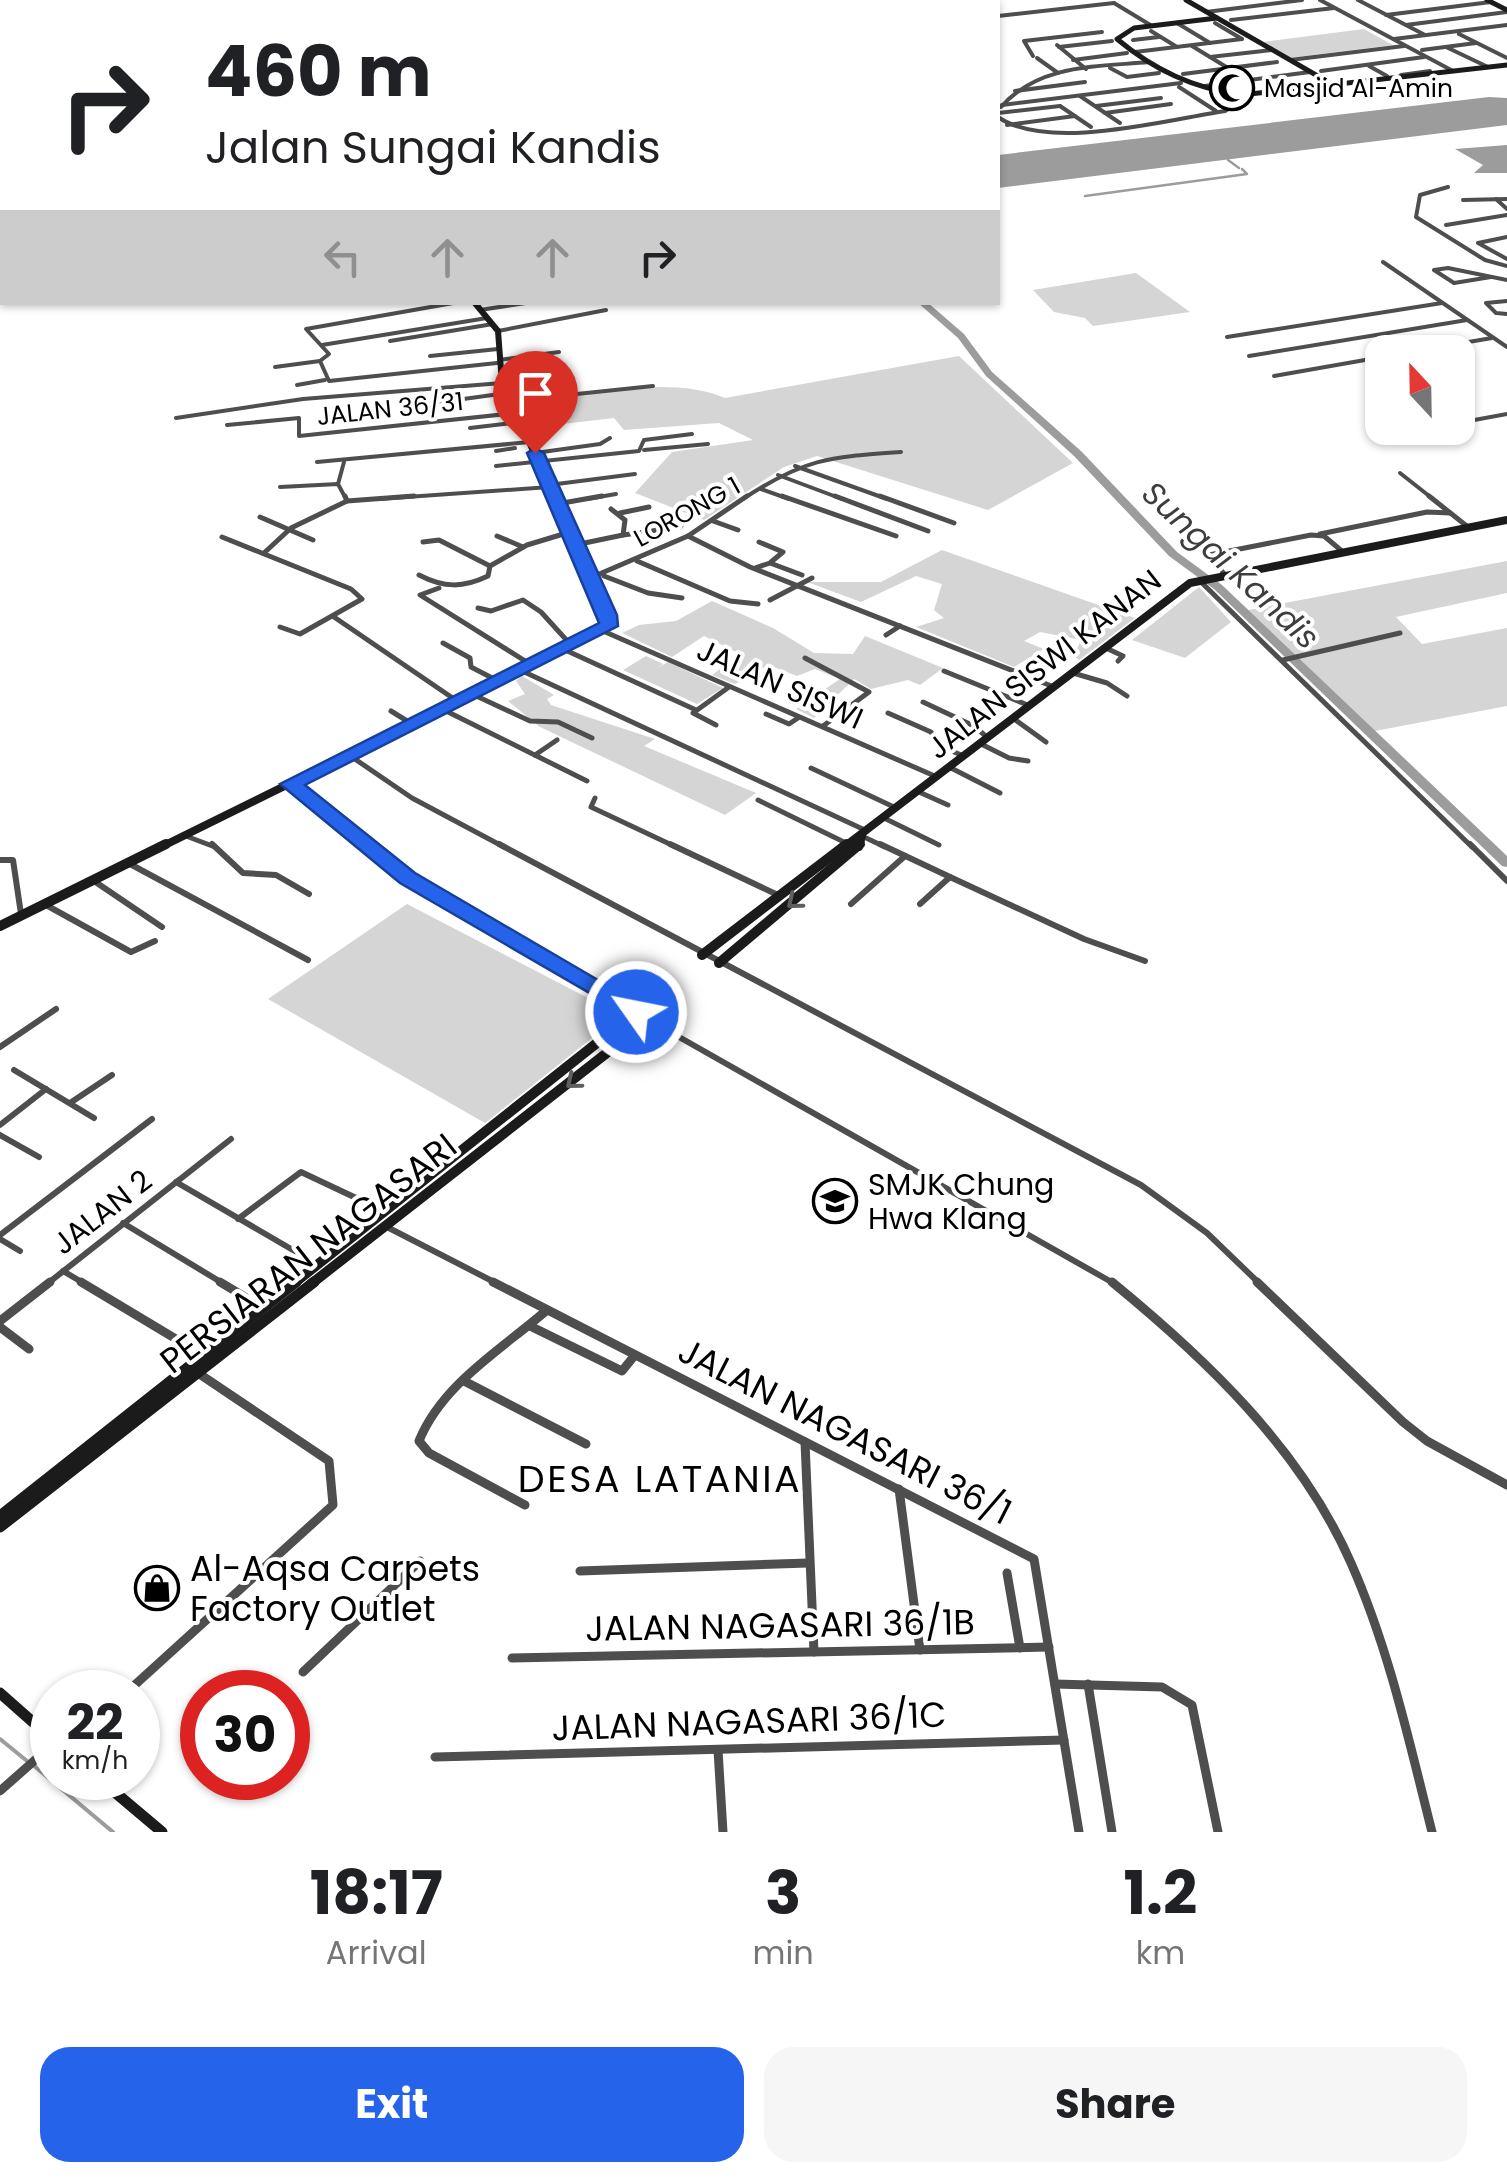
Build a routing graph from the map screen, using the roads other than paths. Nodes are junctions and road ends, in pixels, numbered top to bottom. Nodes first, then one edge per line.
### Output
1 (1068, 0) edge
2 (1189, 0) edge
3 (1302, 0) edge
4 (1320, 0) edge
5 (1358, 0) edge
6 (1112, 1) edge
7 (1489, 1) edge
8 (1078, 7) junction
9 (1335, 8) junction
10 (1507, 11) edge
11 (1206, 12) junction
12 (1386, 15) junction
13 (1000, 16) edge
14 (1231, 20) dead end
15 (1216, 21) junction
16 (1178, 23) junction
17 (1406, 25) junction
18 (1507, 25) edge
19 (1151, 28) junction
20 (1102, 32) dead end
21 (1456, 32) junction
22 (1160, 36) junction
23 (1426, 36) junction
24 (1051, 38) junction
25 (1132, 40) dead end
26 (1394, 40) junction
27 (1112, 41) dead end
28 (1477, 43) junction
29 (1211, 44) junction
30 (1192, 46) junction
31 (1406, 46) junction
32 (1445, 47) junction
33 (1059, 48) junction
34 (1178, 48) junction
35 (1272, 50) junction
36 (1422, 50) dead end
37 (1136, 52) junction
38 (1127, 53) dead end
39 (1343, 54) junction
40 (1210, 57) junction
41 (1426, 57) junction
42 (1073, 60) junction
43 (1290, 60) junction
44 (1149, 62) junction
45 (1277, 62) dead end
46 (1507, 62) edge
47 (1366, 65) junction
48 (1109, 67) junction
49 (1488, 67) junction
50 (1086, 68) junction
51 (1230, 68) junction
52 (1321, 71) dead end
53 (1430, 71) dead end
54 (1057, 72) junction
55 (1310, 72) junction
56 (1454, 72) junction
57 (1159, 73) dead end
58 (1183, 74) dead end
59 (1388, 76) junction
60 (1248, 80) junction
61 (1086, 82) dead end
62 (1180, 85) junction
63 (1320, 85) dead end
64 (1336, 85) junction
65 (1205, 86) dead end
66 (1145, 87) junction
67 (1014, 91) junction
68 (1079, 96) junction
69 (1239, 96) junction
70 (1161, 98) junction
71 (1051, 99) junction
72 (1171, 104) junction
73 (1002, 105) junction
74 (1060, 106) junction
75 (1096, 106) junction
76 (1000, 110) edge
77 (1105, 112) junction
78 (1217, 112) junction
79 (1000, 114) edge
80 (1075, 116) junction
81 (1188, 116) junction
82 (1000, 118) edge
83 (1122, 124) junction
84 (1004, 126) junction
85 (1092, 128) junction
86 (1448, 187) dead end
87 (1496, 199) junction
88 (1507, 199) edge
89 (1463, 200) dead end
90 (1507, 212) edge
91 (1446, 225) dead end
92 (1507, 237) edge
93 (1507, 259) edge
94 (1383, 262) dead end
95 (1507, 266) edge
96 (1491, 277) junction
97 (1507, 280) edge
98 (1507, 301) edge
99 (1442, 302) junction
100 (441, 305) edge
101 (519, 305) edge
102 (606, 310) dead end
103 (483, 313) edge
104 (1507, 314) edge
105 (1468, 320) junction
106 (1227, 337) dead end
107 (1494, 338) junction
108 (1475, 341) edge
109 (390, 342) dead end
110 (320, 345) junction
111 (1507, 347) edge
112 (498, 348) junction
113 (559, 352) dead end
114 (430, 356) dead end
115 (1249, 356) dead end
116 (1365, 360) edge
117 (320, 362) junction
118 (498, 362) junction
119 (275, 367) dead end
120 (1274, 376) dead end
121 (325, 380) junction
122 (502, 383) junction
123 (298, 385) dead end
124 (653, 386) dead end
125 (508, 397) junction
126 (427, 404) dead end
127 (495, 406) dead end
128 (499, 414) junction
129 (1507, 414) edge
130 (518, 417) junction
131 (176, 418) dead end
132 (1475, 420) edge
133 (227, 425) dead end
134 (470, 428) dead end
135 (692, 434) dead end
136 (610, 438) dead end
137 (708, 444) dead end
138 (532, 447) junction
139 (496, 450) dead end
140 (643, 450) junction
141 (901, 452) dead end
142 (345, 460) junction
143 (317, 462) dead end
144 (540, 463) junction
145 (496, 466) dead end
146 (794, 466) junction
147 (1400, 473) dead end
148 (635, 474) dead end
149 (777, 475) junction
150 (338, 484) junction
151 (549, 486) junction
152 (280, 487) dead end
153 (761, 489) junction
154 (616, 494) dead end
155 (347, 501) junction
156 (557, 504) junction
157 (649, 507) dead end
158 (612, 509) dead end
159 (620, 512) junction
160 (1450, 513) junction
161 (260, 517) dead end
162 (686, 518) dead end
163 (1507, 520) edge
164 (712, 521) junction
165 (954, 523) dead end
166 (1469, 528) junction
167 (289, 530) junction
168 (738, 530) dead end
169 (928, 531) dead end
170 (570, 532) junction
171 (623, 535) junction
172 (1319, 535) junction
173 (497, 536) dead end
174 (688, 536) junction
175 (896, 536) dead end
176 (222, 537) dead end
177 (314, 540) dead end
178 (423, 542) dead end
179 (759, 542) dead end
180 (575, 545) junction
181 (524, 547) junction
182 (262, 551) junction
183 (1343, 552) junction
184 (635, 561) junction
185 (770, 563) junction
186 (490, 566) junction
187 (754, 568) junction
188 (419, 575) dead end
189 (603, 576) junction
190 (802, 576) dead end
191 (1225, 576) junction
192 (590, 578) junction
193 (812, 578) dead end
194 (1213, 578) joint
195 (1200, 580) junction
196 (796, 584) junction
197 (441, 588) junction
198 (682, 598) dead end
199 (770, 600) dead end
200 (758, 604) dead end
201 (478, 608) dead end
202 (334, 617) junction
203 (900, 626) junction
204 (280, 627) dead end
205 (603, 631) junction
206 (1400, 633) dead end
207 (886, 635) dead end
208 (444, 642) dead end
209 (567, 648) junction
210 (1106, 648) junction
211 (804, 658) dead end
212 (1284, 660) junction
213 (1118, 661) dead end
214 (532, 664) junction
215 (520, 670) junction
216 (944, 671) dead end
217 (1072, 673) junction
218 (498, 681) junction
219 (730, 686) junction
220 (1054, 686) junction
221 (472, 694) junction
222 (1127, 696) dead end
223 (457, 702) junction
224 (923, 702) dead end
225 (1030, 706) junction
226 (442, 710) junction
227 (696, 710) junction
228 (391, 711) dead end
229 (766, 714) dead end
230 (888, 714) dead end
231 (799, 717) junction
232 (1014, 719) junction
233 (412, 724) junction
234 (716, 725) dead end
235 (822, 727) junction
236 (592, 738) dead end
237 (557, 740) dead end
238 (985, 741) junction
239 (1046, 742) dead end
240 (348, 755) junction
241 (534, 755) junction
242 (966, 756) junction
243 (1028, 762) dead end
244 (811, 768) dead end
245 (952, 768) junction
246 (938, 777) junction
247 (587, 781) dead end
248 (291, 784) junction
249 (919, 792) junction
250 (1000, 792) dead end
251 (595, 798) dead end
252 (758, 800) dead end
253 (948, 804) dead end
254 (898, 809) junction
255 (886, 819) junction
256 (865, 834) junction
257 (185, 836) junction
258 (846, 843) junction
259 (939, 845) dead end
260 (905, 856) junction
261 (2, 860) edge
262 (129, 863) junction
263 (950, 877) junction
264 (93, 880) junction
265 (1507, 880) edge
266 (310, 894) dead end
267 (778, 895) junction
268 (45, 904) junction
269 (851, 904) dead end
270 (920, 904) dead end
271 (21, 916) junction
272 (0, 926) edge
273 (162, 927) dead end
274 (721, 940) junction
275 (156, 941) dead end
276 (736, 949) junction
277 (702, 955) junction
278 (308, 960) dead end
279 (719, 962) junction
280 (1145, 962) dead end
281 (56, 1009) dead end
282 (636, 1012) junction
283 (649, 1020) junction
284 (618, 1026) junction
285 (634, 1032) junction
286 (0, 1048) edge
287 (14, 1070) dead end
288 (112, 1075) dead end
289 (46, 1089) junction
290 (70, 1103) junction
291 (94, 1118) dead end
292 (152, 1119) dead end
293 (0, 1125) edge
294 (0, 1135) edge
295 (231, 1139) dead end
296 (39, 1157) dead end
297 (176, 1182) junction
298 (371, 1205) dead end
299 (238, 1219) junction
300 (123, 1223) junction
301 (385, 1226) junction
302 (0, 1237) edge
303 (20, 1252) dead end
304 (298, 1252) dead end
305 (64, 1271) junction
306 (246, 1296) dead end
307 (547, 1310) junction
308 (0, 1324) edge
309 (530, 1326) junction
310 (182, 1342) dead end
311 (29, 1349) dead end
312 (635, 1355) junction
313 (192, 1369) junction
314 (464, 1381) junction
315 (805, 1442) junction
316 (586, 1444) dead end
317 (1507, 1485) edge
318 (898, 1490) junction
319 (525, 1505) dead end
320 (0, 1516) edge
321 (0, 1527) edge
322 (420, 1560) dead end
323 (808, 1564) junction
324 (580, 1571) dead end
325 (1007, 1573) dead end
326 (1049, 1647) junction
327 (1020, 1648) junction
328 (920, 1650) junction
329 (814, 1652) junction
330 (512, 1658) dead end
331 (150, 1670) edge
332 (305, 1670) edge
333 (1055, 1684) junction
334 (1088, 1684) junction
335 (0, 1693) edge
336 (30, 1721) edge
337 (1064, 1740) junction
338 (718, 1750) junction
339 (435, 1757) dead end
340 (30, 1765) edge
341 (0, 1790) edge
342 (124, 1800) edge
343 (162, 1832) edge
344 (723, 1832) edge
345 (1078, 1832) edge
346 (1112, 1832) edge
347 (1218, 1832) edge
348 (1432, 1832) edge

1 - 8 street
2 - 11 street
3 - 11 street
4 - 9 street
5 - 12 street
6 - 8 street
6 - 19 street
7 - 10 street
7 - 12 street
8 - 13 street
9 - 14 street
9 - 26 street
10 - 17 street
11 - 15 street
12 - 17 street
15 - 16 street
15 - 29 street
15 - 35 street
16 - 19 street
16 - 29 street
17 - 23 street
18 - 21 street
19 - 22 street
19 - 37 street
20 - 24 street
21 - 23 street
21 - 28 street
22 - 25 street
22 - 34 street
23 - 26 street
24 - 33 street
24 - 54 street
26 - 31 street
27 - 33 street
28 - 32 street
28 - 46 street
29 - 30 street
30 - 34 street
30 - 40 street
31 - 39 street
31 - 41 street
32 - 36 street
32 - 49 street
33 - 42 street
34 - 37 street
35 - 40 street
35 - 43 street
37 - 44 street
38 - 42 street
39 - 43 street
39 - 47 street
40 - 51 street
41 - 47 street
41 - 56 street
42 - 50 street
43 - 55 street
44 - 48 street
44 - 62 street
45 - 51 street
46 - 49 street
47 - 52 street
47 - 59 street
48 - 50 street
48 - 57 street
49 - 56 street
50 - 54 street
51 - 58 street
51 - 60 street
53 - 59 street
54 - 67 street
55 - 60 street
55 - 64 street
56 - 64 street
59 - 64 street
60 - 63 street
60 - 65 street
61 - 67 street
62 - 66 street
62 - 69 street
62 - 78 street
64 - 69 street
66 - 68 street
66 - 70 street
67 - 73 street
68 - 71 street
68 - 75 street
69 - 78 street
70 - 72 street
70 - 75 street
71 - 73 street
71 - 74 street
72 - 77 street
72 - 81 street
73 - 76 street
74 - 79 street
74 - 80 street
75 - 77 street
77 - 83 street
78 - 81 street
80 - 84 street
80 - 85 street
81 - 83 street
82 - 84 street
83 - 85 street
84 - 85 street
86 - 95 street
87 - 88 street
87 - 89 street
87 - 90 street
90 - 91 street
92 - 93 street
94 - 99 street
96 - 96 street
96 - 97 street
98 - 104 street
99 - 105 street
99 - 106 street
100 - 110 street
101 - 103 street
102 - 103 street
103 - 109 street
103 - 110 street
103 - 112 street
105 - 107 street
105 - 115 street
107 - 108 street
107 - 111 street
110 - 117 street
112 - 114 street
112 - 118 street
113 - 118 street
116 - 120 street
117 - 119 street
117 - 121 street
118 - 121 street
118 - 122 street
121 - 123 street
122 - 125 street
122 - 131 street
124 - 125 street
125 - 126 street
125 - 130 street
127 - 128 street
128 - 130 street, JALAN 36/31
128 - 133 street, JALAN 36/31
129 - 132 street
130 - 134 street
130 - 138 street
135 - 140 street
136 - 138 street
137 - 140 street
138 - 139 street
138 - 142 street
138 - 144 street
140 - 144 street
141 - 146 street, LORONG 1
142 - 143 street
142 - 150 street
144 - 145 street
144 - 151 street
146 - 149 street, LORONG 1
146 - 165 street
147 - 160 street
148 - 151 street
149 - 153 street, LORONG 1
149 - 169 street
150 - 152 street
150 - 155 street
151 - 155 street
151 - 156 street
153 - 164 street, LORONG 1
153 - 175 street
154 - 156 street
155 - 167 street
156 - 170 street
157 - 159 street
158 - 159 street
159 - 171 street
160 - 166 street
160 - 172 street
161 - 167 street
162 - 171 street
163 - 166 street, JALAN SISWI KANAN
164 - 168 street
164 - 174 street, LORONG 1
166 - 183 street, JALAN SISWI KANAN
167 - 177 street
167 - 182 street
170 - 180 street
170 - 181 street
171 - 180 street
172 - 183 street
172 - 191 street
173 - 181 street
174 - 184 street, LORONG 1
174 - 187 street
176 - 182 street
178 - 186 street
179 - 185 street
180 - 192 street
181 - 186 street
182 - 202 street
183 - 191 street, JALAN SISWI KANAN
184 - 189 street, LORONG 1
184 - 200 street
185 - 187 street
185 - 190 street
186 - 197 street
187 - 196 street
188 - 197 street
189 - 192 street, LORONG 1
189 - 198 street
191 - 194 street, JALAN SISWI KANAN
192 - 205 street
193 - 196 street
194 - 195 main road, JALAN SISWI KANAN
195 - 210 street, JALAN SISWI KANAN
195 - 212 street
196 - 199 street
196 - 203 street
197 - 214 street
201 - 209 street
202 - 204 street
202 - 223 street
203 - 207 street
203 - 220 street
205 - 209 street
205 - 219 street, JALAN SISWI
206 - 212 street
208 - 218 street
209 - 214 street
209 - 227 street
210 - 213 street
210 - 217 street, JALAN SISWI KANAN
211 - 235 street
212 - 265 street
214 - 215 street
215 - 218 street
215 - 256 street
216 - 225 street
217 - 220 street, JALAN SISWI KANAN
217 - 222 street
218 - 221 street
219 - 227 street
219 - 231 street, JALAN SISWI
220 - 225 street, JALAN SISWI KANAN
221 - 223 street
221 - 236 street
223 - 226 street
224 - 238 street
225 - 232 street, JALAN SISWI KANAN
226 - 233 street
226 - 241 street
227 - 234 street
228 - 233 street
229 - 231 street
230 - 242 street
231 - 235 street, JALAN SISWI
232 - 238 street, JALAN SISWI KANAN
232 - 239 street
233 - 240 street
235 - 246 street, JALAN SISWI
237 - 241 street
238 - 242 street, JALAN SISWI KANAN
238 - 243 street
240 - 248 street
240 - 277 street
241 - 247 street
242 - 245 street, JALAN SISWI KANAN
244 - 254 street
245 - 246 street, JALAN SISWI KANAN
245 - 250 street
246 - 249 street, JALAN SISWI KANAN
248 - 257 street
248 - 282 street
249 - 253 street
249 - 254 street, JALAN SISWI KANAN
251 - 267 street
252 - 258 street
254 - 255 street, JALAN SISWI KANAN
255 - 256 street, JALAN SISWI KANAN
255 - 259 street
256 - 258 street, JALAN SISWI KANAN
256 - 260 street
256 -> 276 street, JALAN SISWI KANAN
257 - 262 street
257 - 266 street
258 - 267 street, JALAN SISWI KANAN
260 - 263 street
260 - 269 street
261 - 271 street
262 - 264 street
262 - 278 street
263 - 270 street
263 - 280 street
264 - 268 street
264 - 273 street
267 - 274 street, JALAN SISWI KANAN
268 - 271 street
268 - 275 street
271 - 272 street
274 - 276 street
274 - 277 street, JALAN SISWI KANAN
276 - 279 street, JALAN SISWI KANAN
277 - 279 street
279 - 317 street
281 - 286 street
282 - 283 street
282 - 284 street, PERSIARAN NAGASARI
283 - 285 street, PERSIARAN NAGASARI
283 - 348 street
284 - 285 street
284 - 313 street, PERSIARAN NAGASARI
285 -> 301 street, PERSIARAN NAGASARI
287 - 289 street
288 - 290 street
289 - 290 street
289 - 293 street
290 - 291 street
292 - 302 street
294 - 296 street
295 - 297 street, JALAN 2
297 - 299 street
297 - 300 street, JALAN 2
298 - 299 street
299 - 304 street
300 - 305 street, JALAN 2
300 - 306 street
301 - 307 street, JALAN NAGASARI 36/1
301 - 313 street, PERSIARAN NAGASARI
302 - 303 street
305 - 308 street, JALAN 2
305 - 310 street
307 - 309 street
307 - 312 street, JALAN NAGASARI 36/1
308 - 311 street
309 - 312 street
309 - 314 street
312 - 315 street, JALAN NAGASARI 36/1
313 - 320 street, PERSIARAN NAGASARI
313 - 321 street, PERSIARAN NAGASARI
313 - 331 street
314 - 316 street
314 - 319 street
315 - 318 street, JALAN NAGASARI 36/1
315 - 323 street
318 - 326 street, JALAN NAGASARI 36/1
318 - 328 street
322 - 332 street
323 - 324 street
323 - 329 street
325 - 327 street
326 - 327 street, JALAN NAGASARI 36/1B
326 - 333 street, JALAN NAGASARI 36/1
327 - 328 street, JALAN NAGASARI 36/1B
328 - 329 street, JALAN NAGASARI 36/1B
329 - 330 street, JALAN NAGASARI 36/1B
333 - 334 street
333 - 337 street, JALAN NAGASARI 36/1
334 - 346 street
334 - 347 street
335 - 336 main road
337 - 338 street, JALAN NAGASARI 36/1C
337 - 345 street, JALAN NAGASARI 36/1
338 - 339 street, JALAN NAGASARI 36/1C
338 - 344 street
340 - 341 street
342 - 343 street

